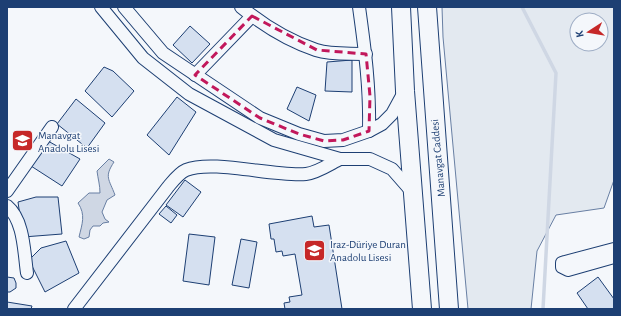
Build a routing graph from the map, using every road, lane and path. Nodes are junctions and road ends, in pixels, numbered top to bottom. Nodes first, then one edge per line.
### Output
1 (101, 7) edge
2 (124, 7) edge
3 (241, 7) edge
4 (358, 7) edge
5 (401, 7) edge
6 (427, 7) edge
7 (252, 16) junction
8 (366, 54) junction
9 (195, 75) junction
10 (405, 91) junction
11 (52, 127) dead end
12 (369, 131) junction
13 (340, 159) junction
14 (7, 191) edge
15 (413, 193) junction
16 (7, 206) edge
17 (614, 249) edge
18 (614, 257) edge
19 (27, 273) dead end
20 (74, 309) edge
21 (422, 309) edge
22 (449, 309) edge

1 - 13 street
2 - 9 street
3 - 7 street
4 - 8 street
5 - 10 highway
6 - 22 highway, Manavgat Caddesi
7 - 8 street
7 - 9 street
8 - 12 street
9 - 12 street
10 - 12 street
10 - 15 highway
11 - 14 street
13 - 15 street
13 - 20 street
15 - 21 highway
16 - 19 street
17 - 18 street

